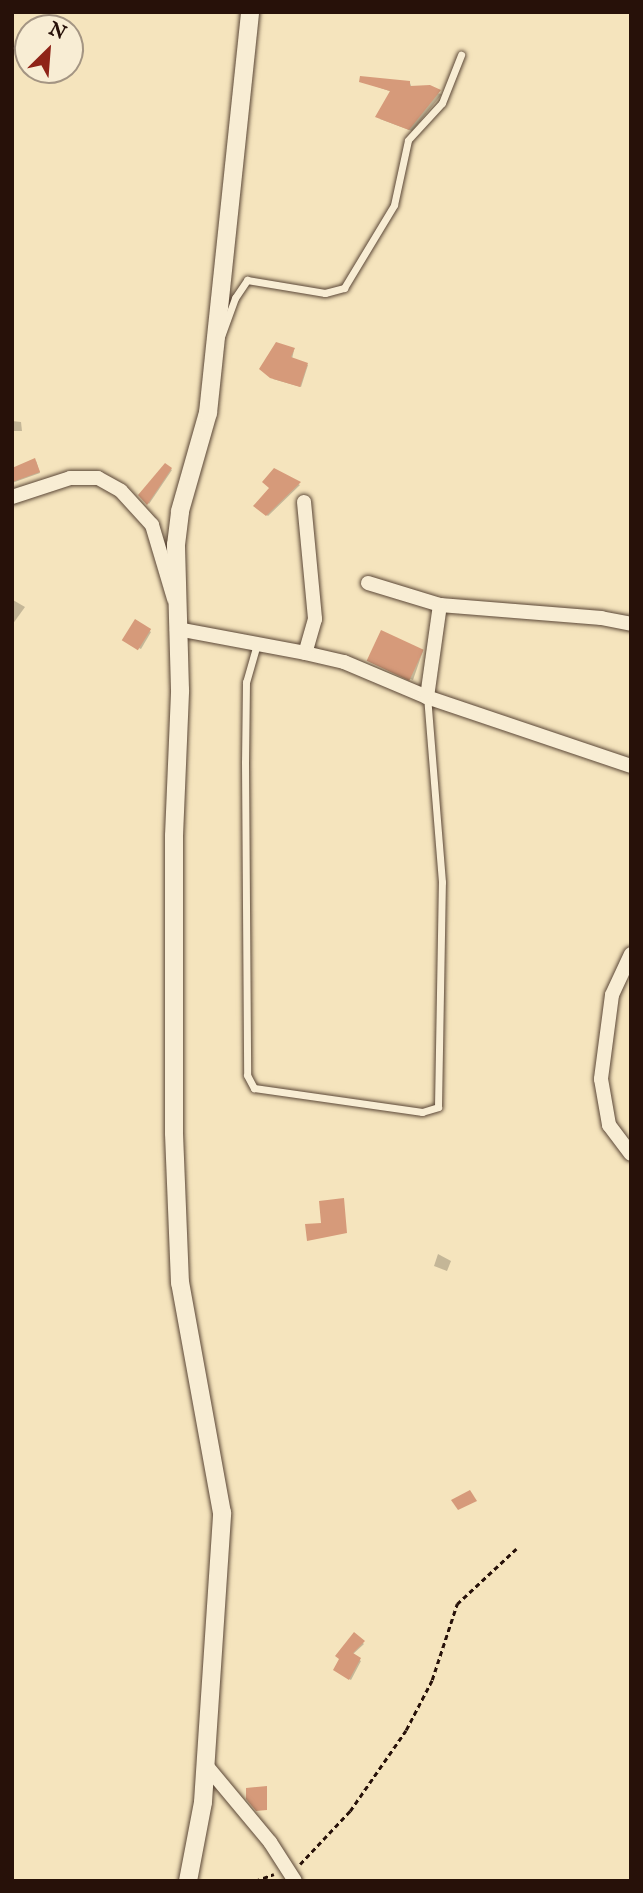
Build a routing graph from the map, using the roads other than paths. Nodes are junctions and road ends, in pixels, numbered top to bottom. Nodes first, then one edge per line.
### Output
1 (250, 12) edge
2 (461, 55) dead end
3 (217, 345) junction
4 (12, 496) edge
5 (304, 502) dead end
6 (368, 583) dead end
7 (440, 605) junction
8 (176, 607) junction
9 (631, 624) edge
10 (177, 629) junction
11 (257, 643) junction
12 (305, 653) junction
13 (427, 697) junction
14 (631, 766) edge
15 (631, 954) edge
16 (631, 1154) edge
17 (205, 1764) junction
18 (291, 1875) edge
19 (188, 1881) edge

1 - 3 street
2 - 3 lane
3 - 8 street
4 - 8 street
5 - 12 street
6 - 7 street
7 - 9 street
7 - 13 street
8 - 10 street
10 - 11 street
10 - 17 street
11 - 12 street
11 - 13 lane
12 - 13 street
13 - 14 street
15 - 16 street
17 - 18 street
17 - 19 street

